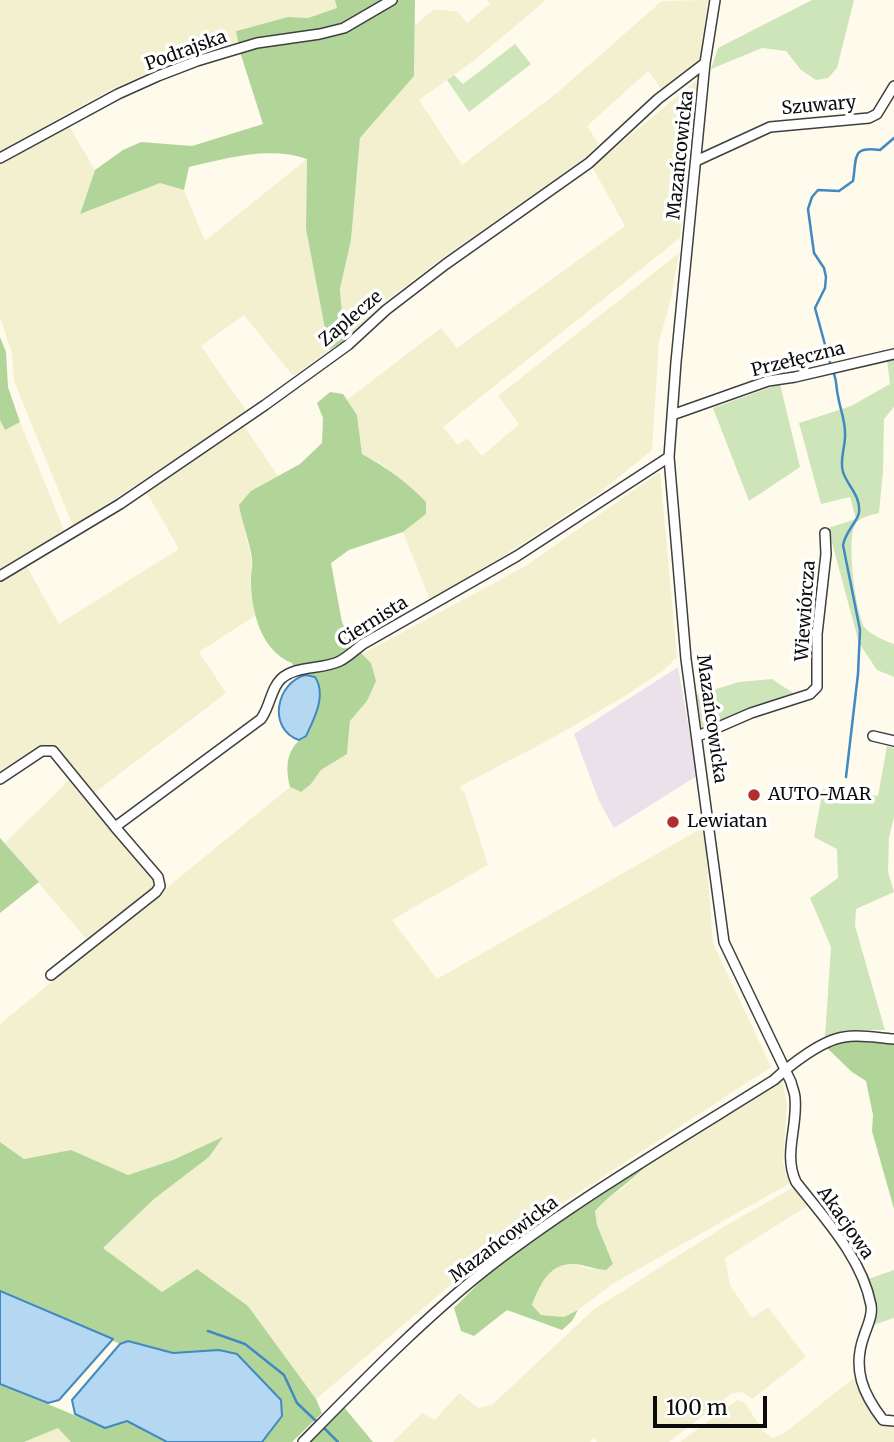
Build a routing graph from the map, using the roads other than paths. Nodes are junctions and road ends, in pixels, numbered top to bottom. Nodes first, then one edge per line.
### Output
1 (392, 0) edge
2 (715, 0) edge
3 (705, 64) junction
4 (894, 86) edge
5 (0, 158) edge
6 (696, 161) junction
7 (894, 354) edge
8 (672, 415) junction
9 (669, 457) junction
10 (825, 533) dead end
11 (0, 576) edge
12 (698, 736) junction
13 (873, 736) dead end
14 (894, 741) edge
15 (0, 779) edge
16 (115, 827) junction
17 (51, 975) dead end
18 (894, 1039) edge
19 (786, 1069) junction
20 (894, 1421) edge
21 (303, 1442) edge

1 - 5 street, Podrajska
2 - 3 street, Mazańcowicka
3 - 6 street, Mazańcowicka
3 - 11 street, Zaplecze
4 - 6 street, Szuwary
6 - 8 street, Mazańcowicka
7 - 8 street, Przełęczna
8 - 9 street, Mazańcowicka
9 - 12 street, Mazańcowicka
9 - 16 street, Ciernista
10 - 12 street, Wiewiórcza
12 - 19 street, Mazańcowicka
13 - 14 street
15 - 16 street
16 - 17 street
18 - 19 street
19 - 20 street, Akacjowa
19 - 21 street, Mazańcowicka

